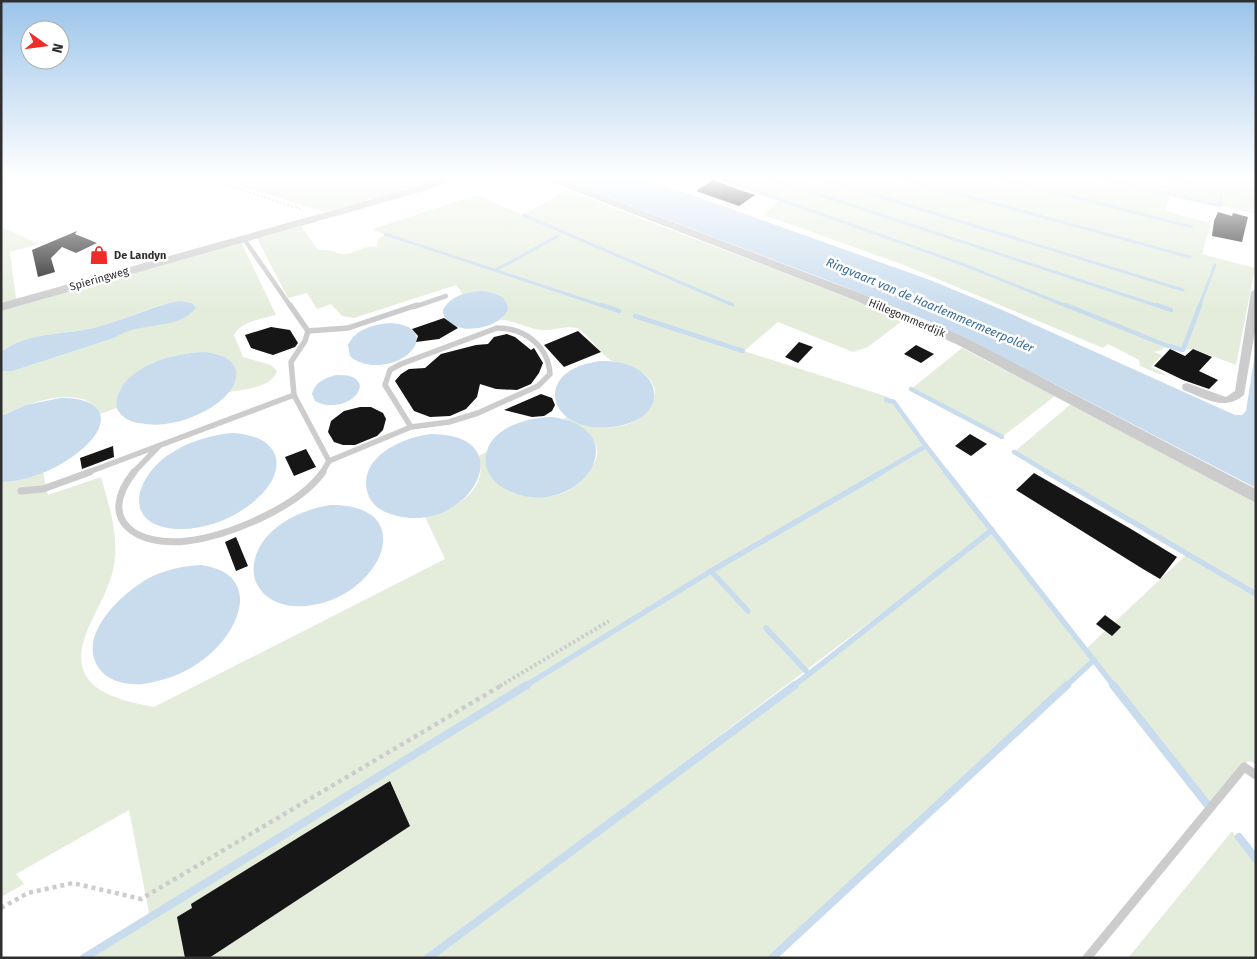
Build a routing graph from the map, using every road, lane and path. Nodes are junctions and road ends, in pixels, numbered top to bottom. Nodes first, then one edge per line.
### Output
1 (305, 221) edge
2 (658, 221) edge
3 (244, 239) junction
4 (1256, 292) edge
5 (446, 296) dead end
6 (1, 307) edge
7 (308, 331) junction
8 (1187, 387) dead end
9 (294, 395) junction
10 (411, 427) junction
11 (159, 446) junction
12 (328, 461) junction
13 (21, 491) dead end
14 (1256, 497) edge
15 (609, 621) dead end
16 (1256, 775) edge
17 (1, 908) edge
18 (1087, 958) edge

1 - 3 street, Spieringweg
2 - 14 street, Hillegommerdijk
3 - 6 street, Spieringweg
3 - 7 lane
4 - 8 street
5 - 7 lane
7 - 9 lane
9 - 11 lane
9 - 12 lane
10 - 10 lane
10 - 12 lane
11 - 12 lane
11 - 13 lane
15 - 17 path
16 - 18 lane

